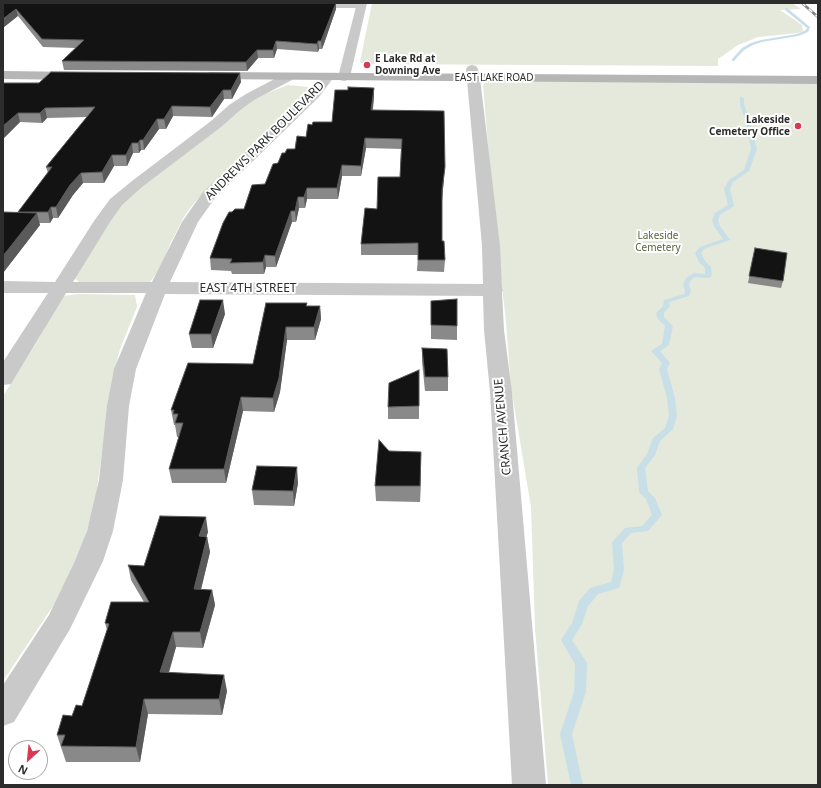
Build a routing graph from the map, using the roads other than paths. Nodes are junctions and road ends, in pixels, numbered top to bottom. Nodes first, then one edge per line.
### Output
1 (362, 4) edge
2 (298, 5) edge
3 (3, 66) edge
4 (818, 71) edge
5 (473, 73) junction
6 (340, 74) junction
7 (3, 75) edge
8 (288, 77) junction
9 (818, 80) edge
10 (3, 287) edge
11 (60, 287) junction
12 (158, 289) junction
13 (494, 290) junction
14 (3, 379) edge
15 (3, 712) edge
16 (529, 785) edge

1 - 2 street
1 - 6 street
3 - 7 main road
4 - 5 main road, EAST LAKE ROAD
5 - 6 main road, EAST LAKE ROAD
5 - 9 main road, EAST LAKE ROAD
5 - 13 street, CRANCH AVENUE
6 - 8 main road, EAST LAKE ROAD
6 - 8 main road, EAST LAKE ROAD
6 - 12 street, ANDREWS PARK BOULEVARD
8 - 11 street
10 - 11 street, EAST 4TH STREET
11 - 12 street, EAST 4TH STREET
11 - 14 street
12 - 13 street, EAST 4TH STREET
12 - 15 street, ANDREWS PARK BOULEVARD
13 - 16 street, CRANCH AVENUE

